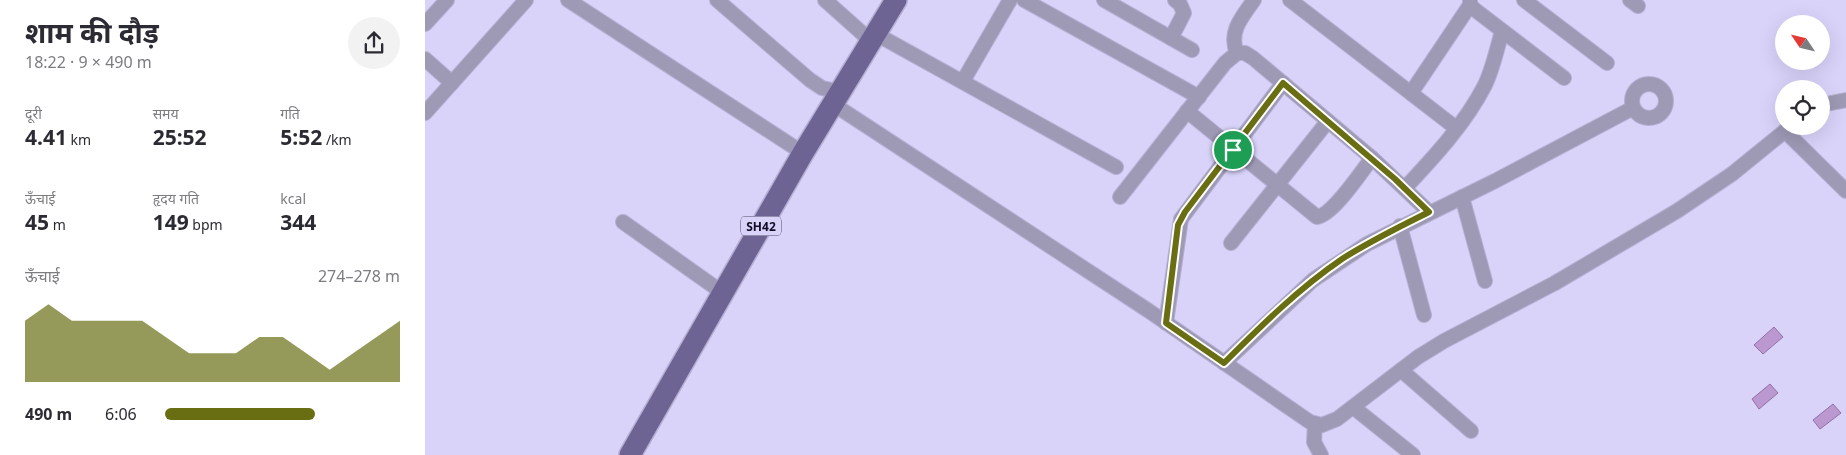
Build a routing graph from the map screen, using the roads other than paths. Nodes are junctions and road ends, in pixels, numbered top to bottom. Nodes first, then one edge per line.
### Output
1 (447, 0) edge
2 (526, 0) edge
3 (568, 0) edge
4 (717, 0) edge
5 (825, 0) edge
6 (896, 0) edge
7 (1010, 0) edge
8 (1024, 0) edge
9 (1104, 0) edge
10 (1175, 0) edge
11 (1254, 0) edge
12 (1290, 0) edge
13 (1524, 0) edge
14 (1470, 3) edge
15 (425, 24) edge
16 (1502, 31) junction
17 (874, 38) junction
18 (1171, 38) junction
19 (1192, 50) dead end
20 (1237, 53) junction
21 (425, 59) edge
22 (1607, 63) dead end
23 (1564, 78) dead end
24 (963, 81) junction
25 (452, 83) junction
26 (1283, 83) junction
27 (1411, 93) junction
28 (1199, 97) junction
29 (837, 98) junction
30 (1846, 100) edge
31 (1830, 103) edge
32 (1633, 108) dead end
33 (1187, 111) junction
34 (425, 113) edge
35 (1329, 121) junction
36 (1457, 128) junction
37 (1781, 135) edge
38 (1794, 135) edge
39 (1233, 150) junction
40 (803, 154) junction
41 (1372, 158) junction
42 (1117, 167) dead end
43 (1276, 186) junction
44 (1405, 188) junction
45 (1846, 191) edge
46 (1121, 197) dead end
47 (1462, 197) junction
48 (1429, 212) junction
49 (623, 222) dead end
50 (1400, 226) junction
51 (1231, 243) dead end
52 (1485, 282) dead end
53 (723, 293) junction
54 (1423, 315) dead end
55 (1166, 323) junction
56 (1224, 363) junction
57 (1401, 370) junction
58 (1353, 407) junction
59 (1315, 424) junction
60 (1471, 431) dead end
61 (630, 455) edge
62 (1321, 455) edge
63 (1413, 455) edge

1 - 15 street
2 - 25 street
3 - 40 street
4 - 29 street
5 - 17 street
6 - 17 main road, SH42
7 - 24 street
8 - 28 street
9 - 18 street
10 - 18 street
11 - 20 street
12 - 27 street
13 - 22 street
14 - 16 street
14 - 27 street
16 - 23 street
16 - 36 street
17 - 24 street
17 - 29 main road, SH42
18 - 19 street
20 - 26 street
20 - 28 street
21 - 25 street
24 - 42 street
25 - 34 street
26 - 35 street
26 - 39 street
27 - 36 street
28 - 33 street
29 - 40 main road, SH42
29 - 55 street
30 - 31 street
32 - 47 street
33 - 39 street
33 - 46 street
35 - 41 street
35 - 43 street
36 - 44 street
37 - 57 street
38 - 45 street
39 - 43 street
39 - 55 street
40 - 53 main road, SH42
41 - 43 street
41 - 44 street
43 - 51 street
44 - 48 street
47 - 48 street
47 - 52 street
48 - 50 street
49 - 53 street
50 - 54 street
50 - 56 street
53 - 61 main road, SH42
55 - 56 street
56 - 59 street
57 - 58 street
57 - 60 street
58 - 59 street
58 - 63 street
59 - 62 street

